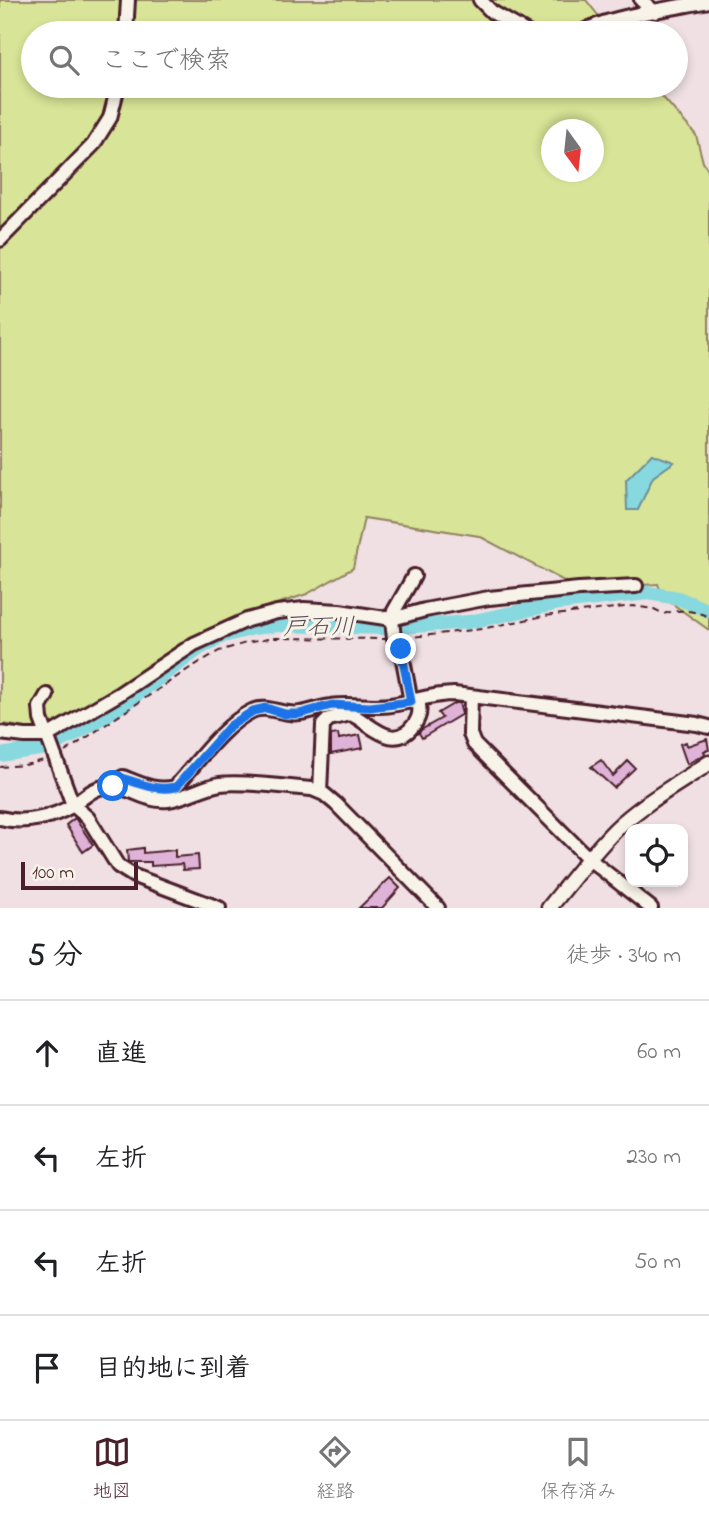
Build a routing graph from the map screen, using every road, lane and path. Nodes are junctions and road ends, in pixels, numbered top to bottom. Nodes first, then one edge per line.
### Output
1 (128, 0) edge
2 (480, 0) edge
3 (641, 0) edge
4 (709, 1) edge
5 (655, 12) junction
6 (127, 21) edge
7 (507, 21) edge
8 (612, 21) edge
9 (115, 98) edge
10 (0, 240) edge
11 (414, 576) dead end
12 (636, 586) dead end
13 (709, 617) edge
14 (392, 619) junction
15 (394, 639) junction
16 (47, 695) dead end
17 (471, 695) junction
18 (415, 701) junction
19 (709, 727) edge
20 (0, 733) edge
21 (48, 736) junction
22 (56, 755) junction
23 (709, 763) edge
24 (0, 767) edge
25 (113, 786) junction
26 (320, 792) junction
27 (73, 805) junction
28 (0, 818) edge
29 (589, 859) junction
30 (219, 908) edge
31 (438, 908) edge
32 (549, 908) edge
33 (651, 908) edge

1 - 6 street
2 - 7 street
3 - 5 street
4 - 5 street
5 - 8 street
9 - 10 street
11 - 14 street
12 - 14 street
13 - 15 path
14 - 15 street
14 - 21 street
15 - 18 street
15 - 22 path
16 - 21 street
17 - 18 street
17 - 19 street
17 - 29 street
18 - 25 street
18 - 26 street
20 - 21 street
21 - 22 street
22 - 24 path
22 - 27 street
23 - 29 main road
25 - 26 street
25 - 27 street
26 - 31 street
27 - 28 street
27 - 30 street
29 - 32 main road
29 - 33 street

